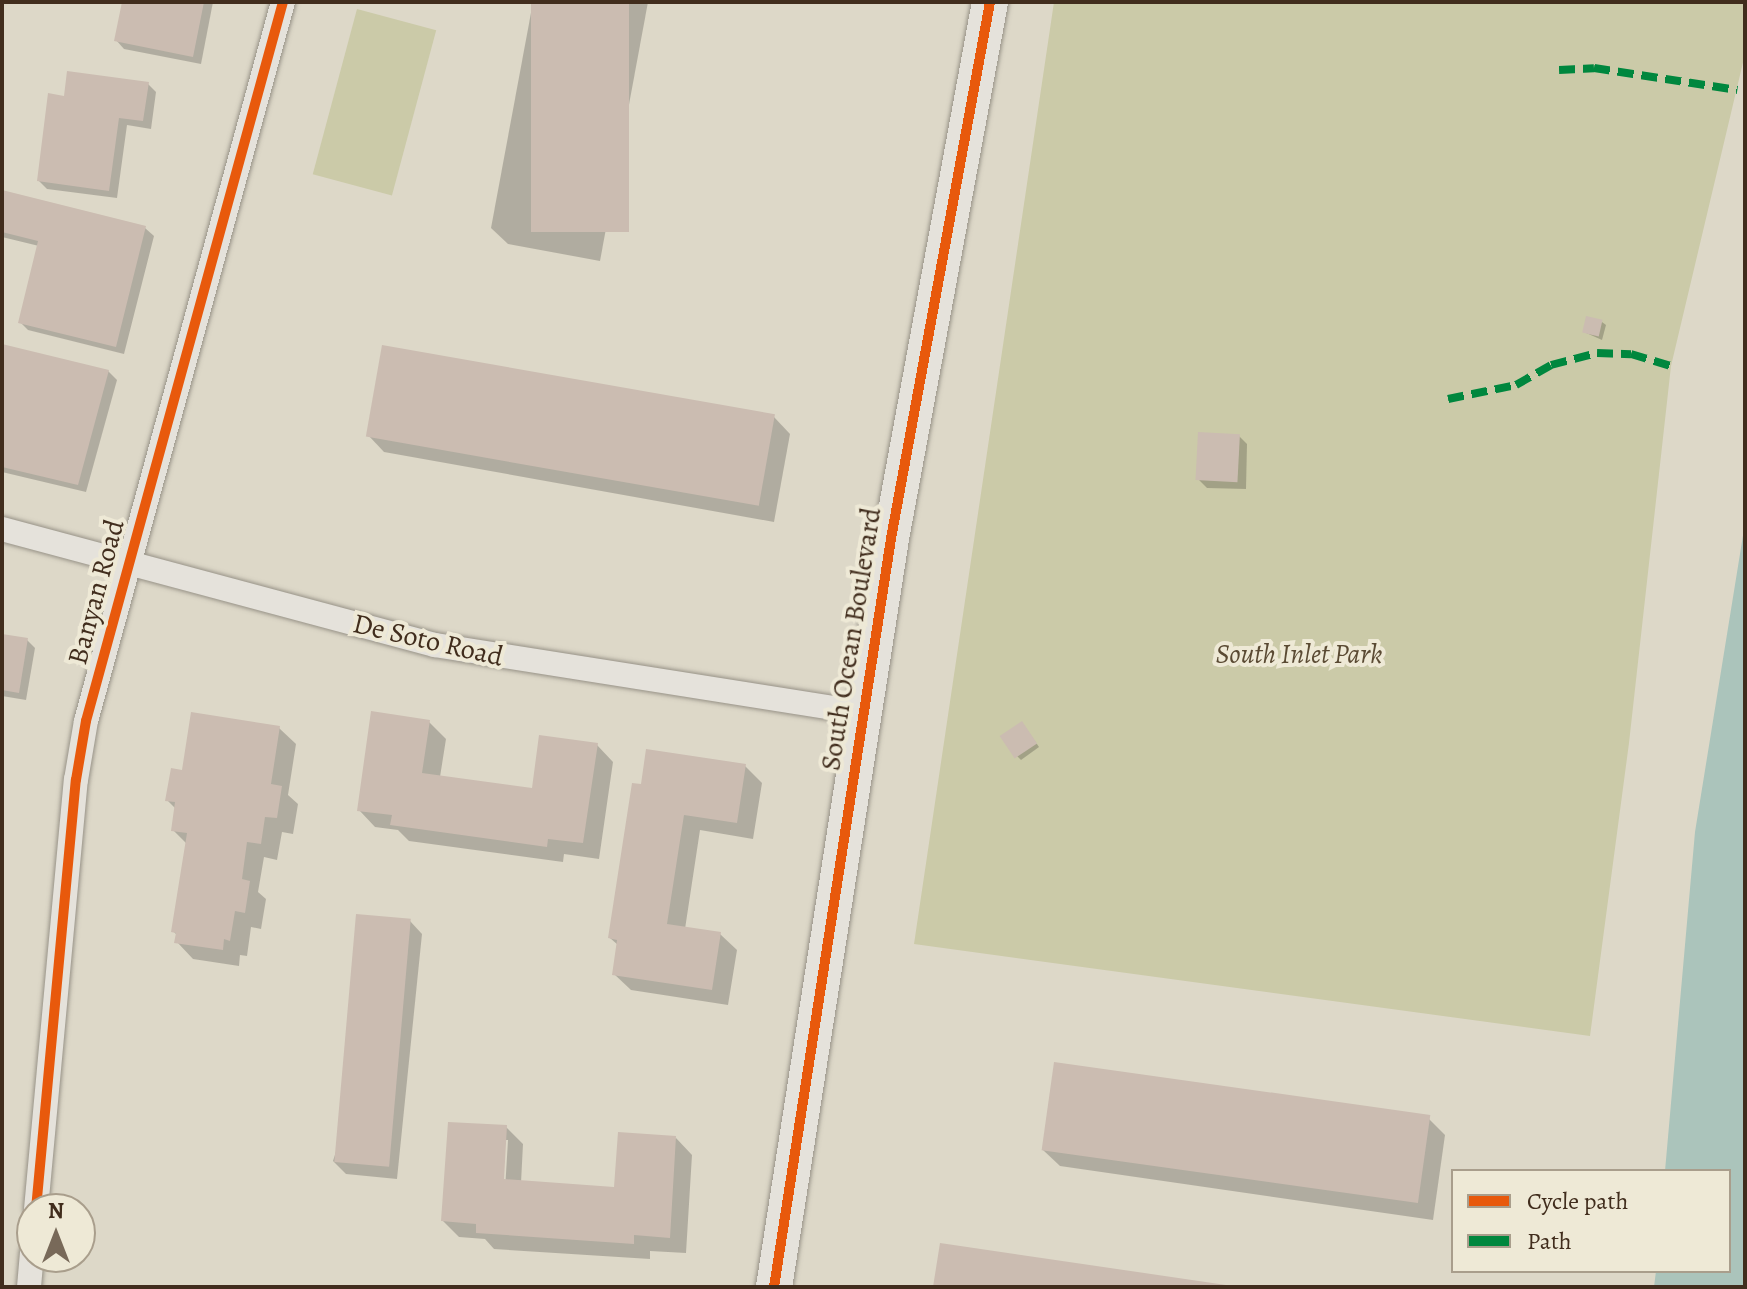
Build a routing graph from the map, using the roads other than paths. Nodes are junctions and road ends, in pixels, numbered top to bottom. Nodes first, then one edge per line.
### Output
1 (283, 2) edge
2 (990, 2) edge
3 (2, 529) edge
4 (129, 564) junction
5 (862, 713) junction
6 (37, 1193) edge
7 (774, 1287) edge

1 - 4 street, Banyan Road
2 - 5 main road, South Ocean Boulevard
3 - 4 street, De Soto Road
4 - 5 street, De Soto Road
4 - 6 street, Banyan Road
5 - 7 main road, South Ocean Boulevard

